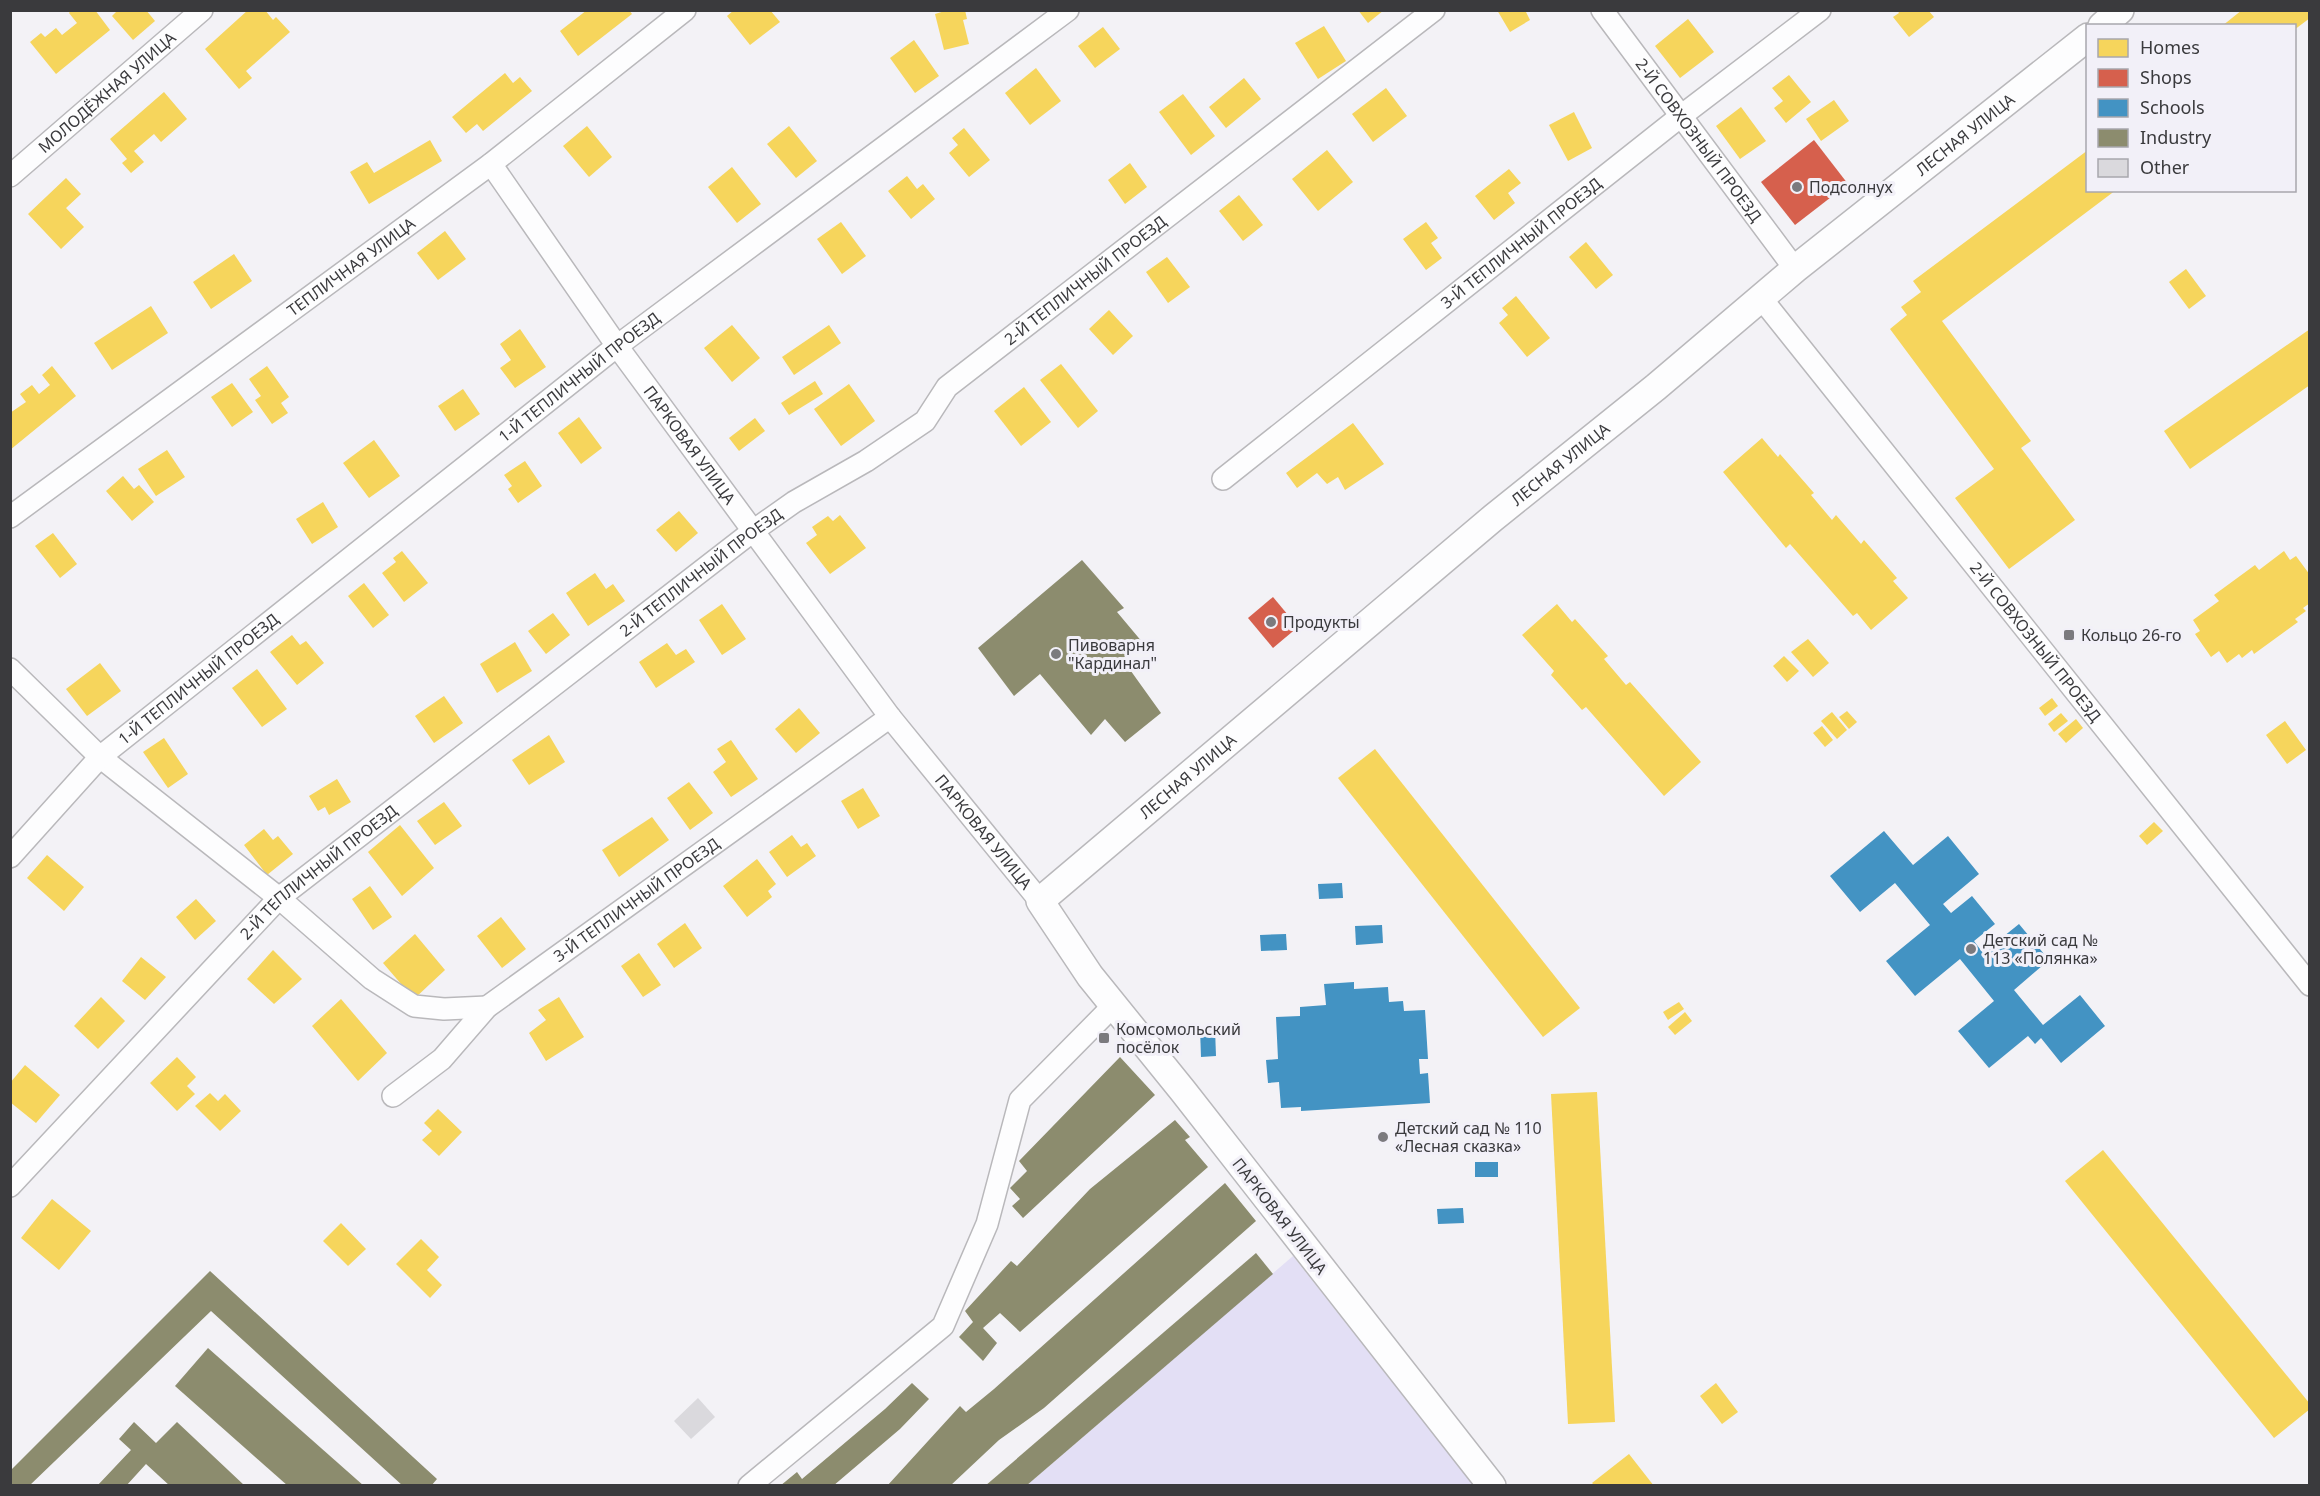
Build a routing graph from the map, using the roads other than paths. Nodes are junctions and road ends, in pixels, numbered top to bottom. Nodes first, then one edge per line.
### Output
1 (202, 10) edge
2 (685, 10) edge
3 (1068, 10) edge
4 (1434, 10) edge
5 (1602, 10) edge
6 (1820, 10) edge
7 (2120, 10) edge
8 (2104, 24) edge
9 (2086, 39) edge
10 (1681, 116) junction
11 (491, 164) junction
12 (10, 176) edge
13 (1795, 269) junction
14 (1761, 298) junction
15 (617, 346) junction
16 (1222, 479) dead end
17 (10, 517) edge
18 (753, 531) junction
19 (10, 669) edge
20 (890, 717) junction
21 (100, 757) junction
22 (10, 857) edge
23 (279, 898) junction
24 (1040, 901) junction
25 (2310, 985) edge
26 (1114, 1005) junction
27 (487, 1007) junction
28 (393, 1096) dead end
29 (10, 1186) edge
30 (749, 1485) edge
31 (1492, 1485) edge

1 - 12 street, МОЛОДЁЖНАЯ УЛИЦА
2 - 11 street, ТЕПЛИЧНАЯ УЛИЦА
3 - 15 street, 1-Й ТЕПЛИЧНЫЙ ПРОЕЗД
4 - 18 street, 2-Й ТЕПЛИЧНЫЙ ПРОЕЗД
5 - 10 street, 2-Й СОВХОЗНЫЙ ПРОЕЗД
6 - 10 street, 3-Й ТЕПЛИЧНЫЙ ПРОЕЗД
7 - 8 street
9 - 13 street, ЛЕСНАЯ УЛИЦА
10 - 13 street, 2-Й СОВХОЗНЫЙ ПРОЕЗД
10 - 16 street, 3-Й ТЕПЛИЧНЫЙ ПРОЕЗД
11 - 15 street, ПАРКОВАЯ УЛИЦА
11 - 17 street, ТЕПЛИЧНАЯ УЛИЦА
13 - 14 street, ЛЕСНАЯ УЛИЦА
14 - 24 street, ЛЕСНАЯ УЛИЦА
14 - 25 street, 2-Й СОВХОЗНЫЙ ПРОЕЗД
15 - 18 street, ПАРКОВАЯ УЛИЦА
15 - 21 street, 1-Й ТЕПЛИЧНЫЙ ПРОЕЗД
18 - 20 street, ПАРКОВАЯ УЛИЦА
18 - 23 street, 2-Й ТЕПЛИЧНЫЙ ПРОЕЗД
19 - 21 street
20 - 24 street, ПАРКОВАЯ УЛИЦА
20 - 27 street, 3-Й ТЕПЛИЧНЫЙ ПРОЕЗД
21 - 22 street, 1-Й ТЕПЛИЧНЫЙ ПРОЕЗД
21 - 23 street
23 - 27 street
23 - 29 street, 2-Й ТЕПЛИЧНЫЙ ПРОЕЗД
24 - 26 street, ПАРКОВАЯ УЛИЦА
26 - 30 street
26 - 31 street, ПАРКОВАЯ УЛИЦА
27 - 28 street, 3-Й ТЕПЛИЧНЫЙ ПРОЕЗД

